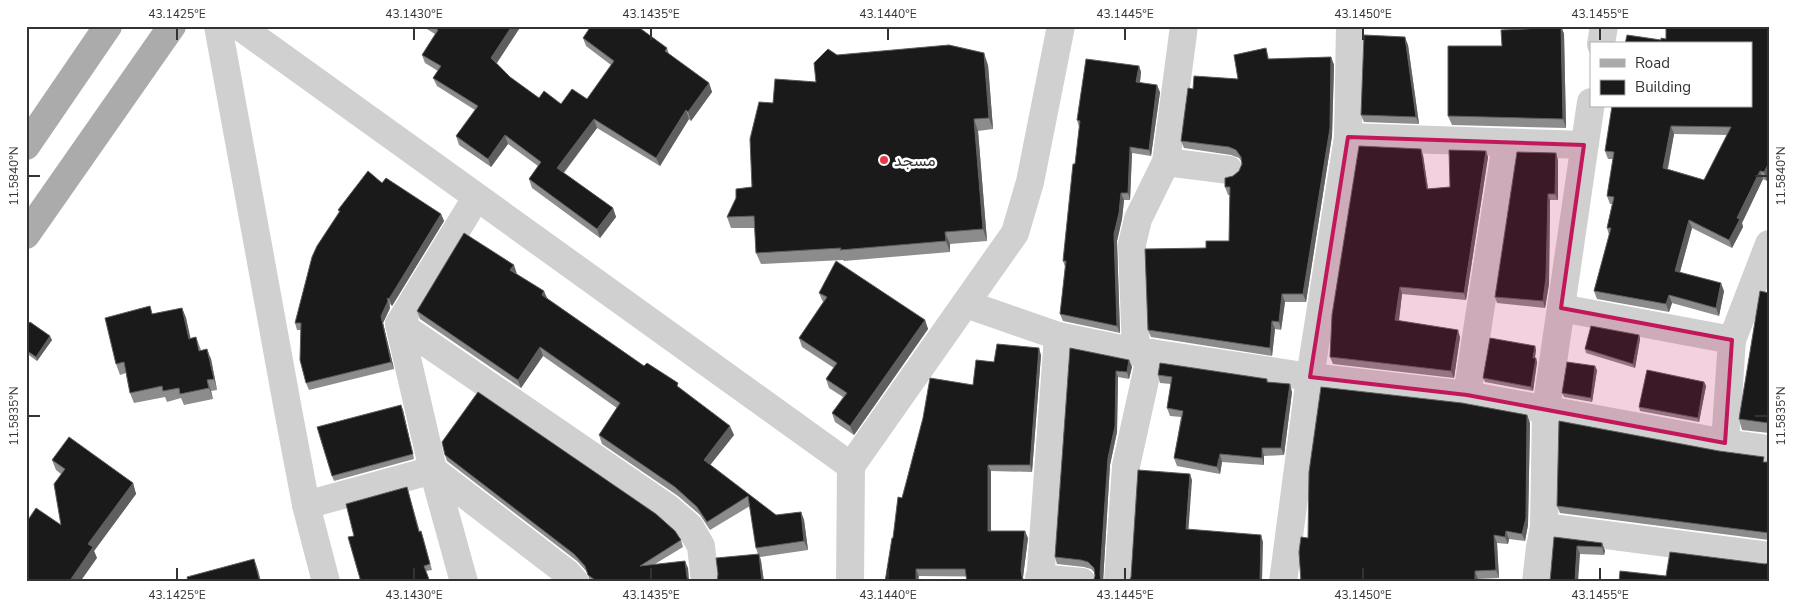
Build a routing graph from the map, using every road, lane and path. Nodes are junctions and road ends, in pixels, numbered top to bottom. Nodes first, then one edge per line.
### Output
1 (108, 26) edge
2 (172, 26) edge
3 (218, 26) edge
4 (239, 26) edge
5 (1061, 26) edge
6 (1184, 26) edge
7 (1350, 26) edge
8 (1604, 26) edge
9 (1601, 42) edge
10 (1590, 108) edge
11 (1348, 137) junction
12 (1506, 144) junction
13 (1584, 145) junction
14 (26, 146) edge
15 (1166, 162) junction
16 (1229, 170) dead end
17 (476, 198) junction
18 (26, 235) edge
19 (1769, 244) edge
20 (966, 304) junction
21 (1561, 308) junction
22 (399, 324) junction
23 (1058, 336) junction
24 (1732, 340) junction
25 (1144, 353) junction
26 (1310, 376) junction
27 (1467, 395) junction
28 (1546, 410) junction
29 (1725, 443) junction
30 (1769, 449) edge
31 (851, 466) junction
32 (433, 470) junction
33 (306, 505) junction
34 (1544, 527) junction
35 (1769, 556) edge
36 (1039, 580) edge
37 (326, 582) edge
38 (464, 582) edge
39 (575, 582) edge
40 (705, 582) edge
41 (850, 582) edge
42 (1082, 582) edge
43 (1118, 582) edge
44 (1283, 582) edge
45 (1536, 582) edge

1 - 14 main road
2 - 18 main road
3 - 33 street
4 - 17 street
5 - 20 street
6 - 15 street
7 - 11 street
8 - 9 street
10 - 13 street
11 - 12 street
11 - 26 street
12 - 13 street
12 - 27 street
13 - 21 street
15 - 16 street
15 - 25 street
17 - 22 street
17 - 31 street
19 - 24 street
20 - 23 street
20 - 31 street
21 - 24 street
21 - 28 street
22 - 32 street
22 - 40 street
23 - 25 street
23 - 36 street
24 - 29 street
25 - 26 street
25 - 43 street
26 - 27 street
26 - 44 street
27 - 28 street
28 - 29 street
28 - 34 street
29 - 30 street
31 - 41 street
32 - 33 street
32 - 38 street
32 - 39 street
33 - 37 street
34 - 35 street
34 - 45 street
36 - 42 street

